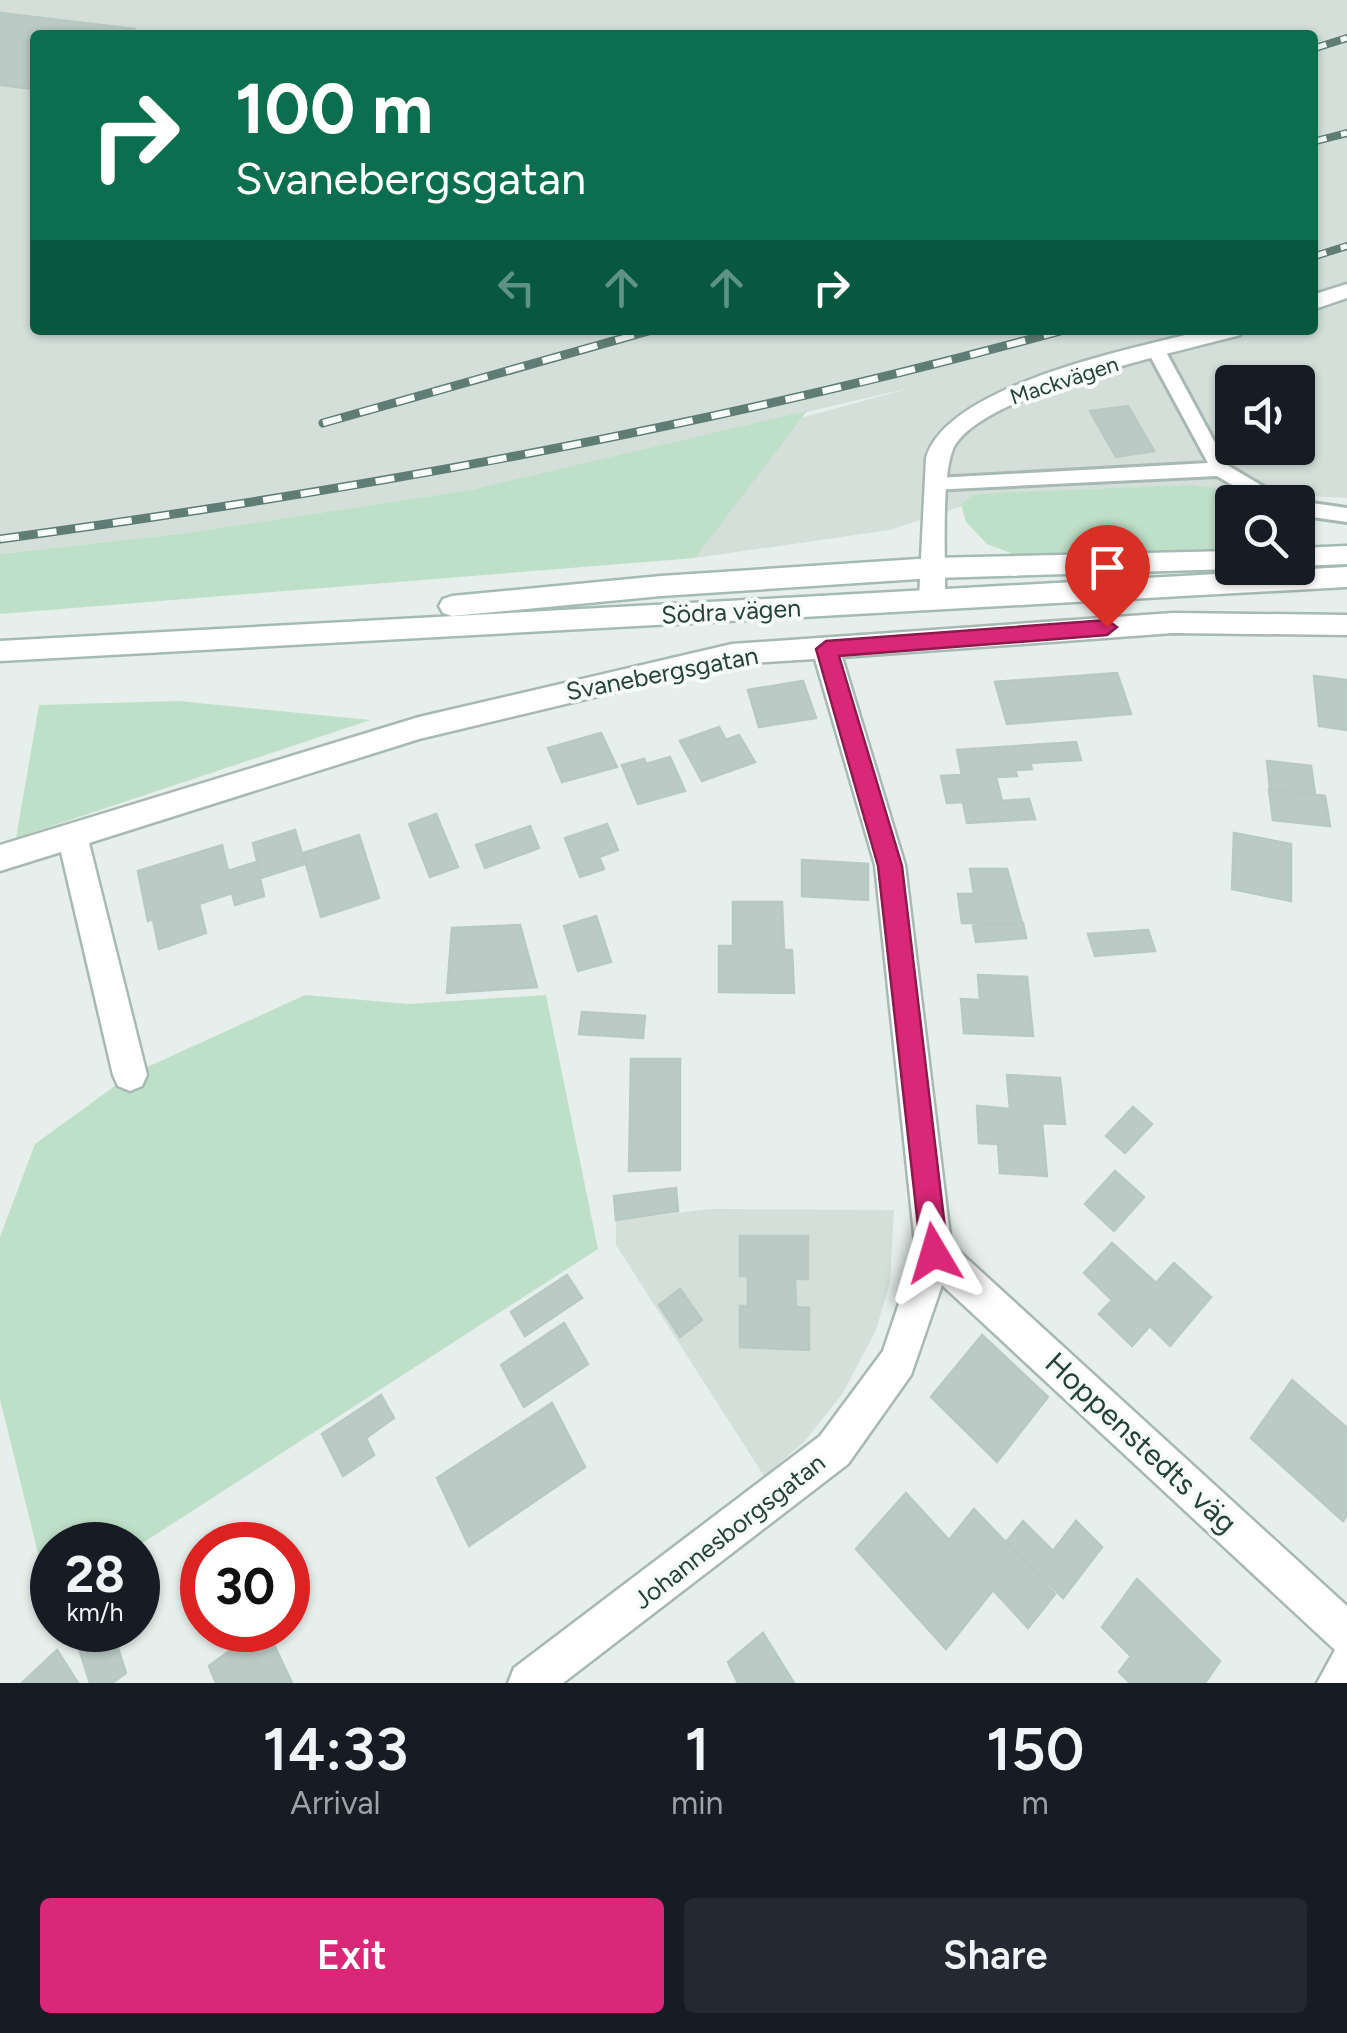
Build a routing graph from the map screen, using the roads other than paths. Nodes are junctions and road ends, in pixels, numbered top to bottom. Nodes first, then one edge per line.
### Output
1 (1347, 292) edge
2 (1318, 301) edge
3 (1215, 335) edge
4 (1157, 352) junction
5 (1220, 469) junction
6 (937, 485) junction
7 (1246, 485) edge
8 (1315, 511) edge
9 (1347, 516) edge
10 (1347, 555) edge
11 (1315, 556) edge
12 (1215, 560) edge
13 (934, 568) junction
14 (1347, 577) edge
15 (932, 599) junction
16 (1347, 624) edge
17 (116, 642) junction
18 (826, 649) junction
19 (0, 650) edge
20 (72, 836) junction
21 (0, 858) edge
22 (130, 1076) dead end
23 (934, 1253) junction
24 (1347, 1634) edge
25 (1347, 1666) edge
26 (529, 1683) edge
27 (1338, 1683) edge

1 - 2 street
3 - 4 street, Mackvägen
4 - 5 lane
4 - 6 street, Mackvägen
5 - 6 lane
5 - 7 lane
6 - 13 street, Mackvägen
8 - 9 lane
10 - 11 street
12 - 13 street, Södra vägen
13 - 15 street, Mackvägen
13 - 17 street, Södra vägen
14 - 15 street, Södra vägen
15 - 17 street, Södra vägen
16 - 18 street, Svanebergsgatan
17 - 19 street, Södra vägen
18 - 20 street, Svanebergsgatan
18 - 23 street, Johannesborgsgatan
20 - 21 street, Svanebergsgatan
20 - 22 street
23 - 24 street, Hoppenstedts väg
23 - 26 street, Johannesborgsgatan
25 - 27 street

